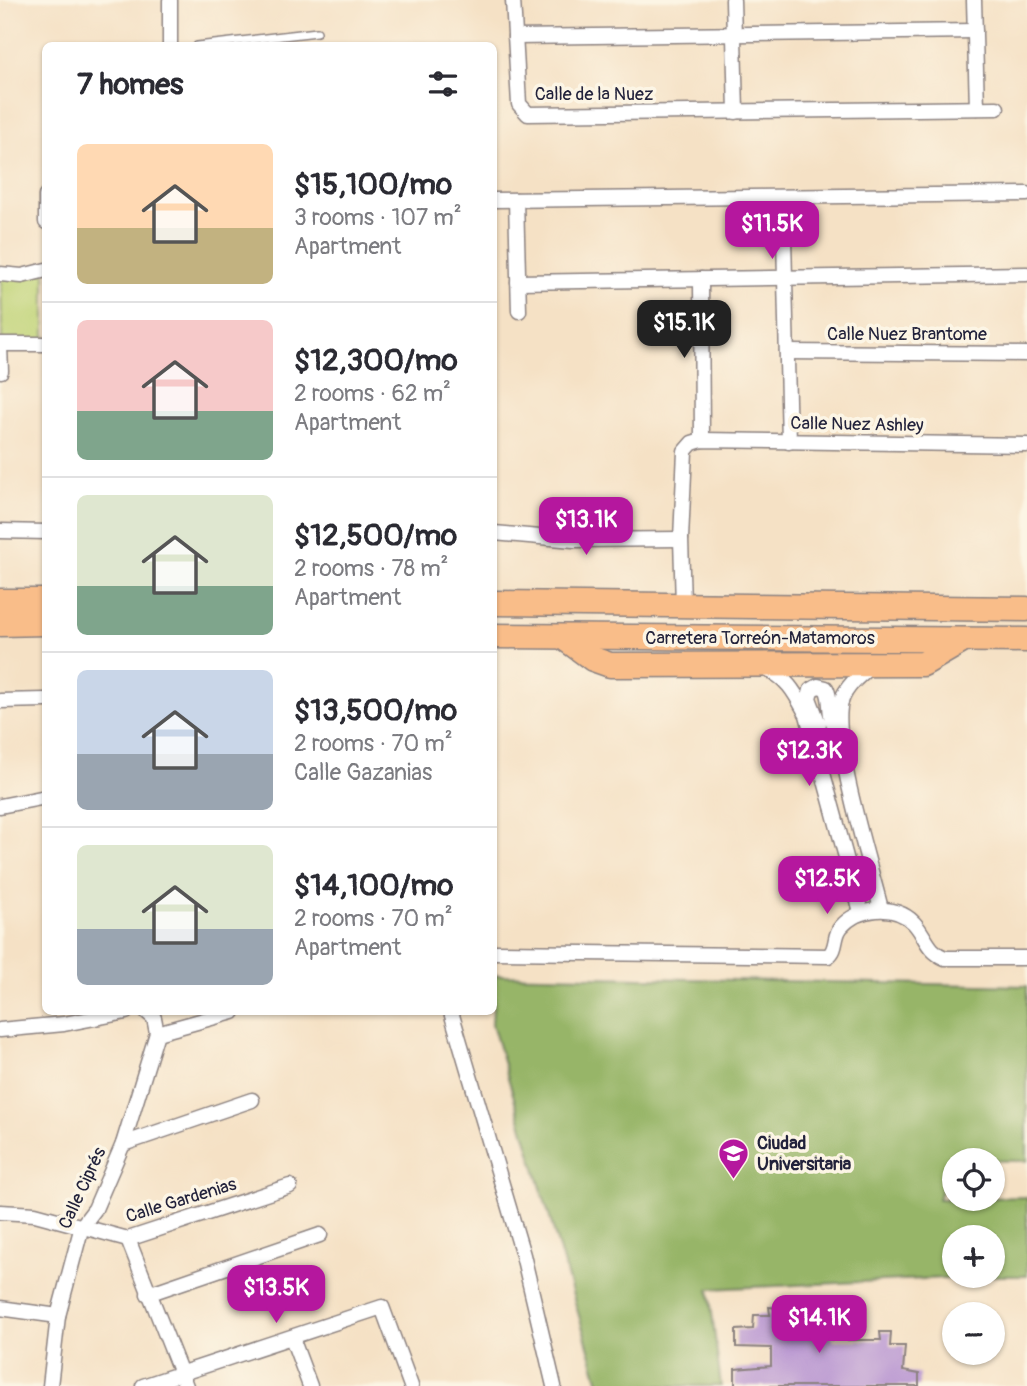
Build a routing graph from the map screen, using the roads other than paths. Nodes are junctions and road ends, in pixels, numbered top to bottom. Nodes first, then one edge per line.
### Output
1 (170, 0) edge
2 (513, 0) edge
3 (733, 0) edge
4 (974, 0) edge
5 (975, 31) junction
6 (317, 32) dead end
7 (734, 34) junction
8 (515, 37) junction
9 (170, 42) edge
10 (231, 42) edge
11 (977, 108) junction
12 (997, 108) dead end
13 (736, 112) junction
14 (1027, 194) edge
15 (783, 197) junction
16 (497, 200) edge
17 (516, 200) junction
18 (42, 271) edge
19 (0, 274) edge
20 (1027, 274) edge
21 (785, 278) junction
22 (701, 279) junction
23 (518, 282) junction
24 (519, 311) dead end
25 (42, 344) edge
26 (4, 345) edge
27 (787, 352) junction
28 (1027, 354) edge
29 (1, 371) edge
30 (789, 442) junction
31 (696, 443) junction
32 (1027, 445) edge
33 (0, 531) edge
34 (42, 532) edge
35 (497, 533) edge
36 (681, 539) junction
37 (0, 601) edge
38 (42, 601) edge
39 (497, 603) edge
40 (683, 605) junction
41 (1027, 609) edge
42 (42, 623) edge
43 (0, 624) edge
44 (0, 633) edge
45 (42, 633) edge
46 (497, 636) edge
47 (563, 637) junction
48 (965, 639) junction
49 (1027, 640) edge
50 (751, 664) junction
51 (874, 664) junction
52 (42, 699) edge
53 (0, 701) edge
54 (838, 733) junction
55 (815, 743) junction
56 (42, 798) edge
57 (0, 806) edge
58 (881, 909) junction
59 (861, 912) junction
60 (497, 952) edge
61 (1027, 958) edge
62 (110, 1015) edge
63 (150, 1015) edge
64 (222, 1015) edge
65 (452, 1015) edge
66 (0, 1030) edge
67 (157, 1033) junction
68 (252, 1100) dead end
69 (123, 1144) junction
70 (290, 1186) dead end
71 (0, 1212) edge
72 (82, 1226) junction
73 (320, 1236) dead end
74 (128, 1238) junction
75 (148, 1294) junction
76 (0, 1308) edge
77 (58, 1317) junction
78 (292, 1338) junction
79 (184, 1381) edge
80 (50, 1386) edge
81 (143, 1386) edge
82 (310, 1386) edge
83 (411, 1386) edge
84 (554, 1386) edge

1 - 9 street
2 - 8 street, Calle de la Nuez
3 - 7 street
4 - 5 street
5 - 7 street
5 - 11 street
6 - 10 lane
7 - 8 street
7 - 13 street
8 - 13 street, Calle de la Nuez
11 - 12 street, Calle de la Nuez
11 - 13 street, Calle de la Nuez
14 - 15 street
15 - 17 street
15 - 21 street
16 - 17 street
17 - 23 street
18 - 19 street
20 - 21 street
21 - 22 street
21 - 27 street
22 - 23 street
22 - 31 street
23 - 24 street
25 - 26 street
26 - 29 street
27 - 28 street, Calle Nuez Brantome
27 - 30 street
30 - 31 street, Calle Nuez Ashley
30 - 32 street, Calle Nuez Ashley
31 - 36 street
33 - 34 street
35 - 36 street
36 - 40 street
37 - 38 highway
39 - 40 highway
40 - 41 highway
42 - 43 highway
44 - 45 highway
46 - 47 highway, Carretera Torreón-Matamoros
47 - 48 highway, Carretera Torreón-Matamoros
47 - 50 highway
48 - 49 highway, Carretera Torreón-Matamoros
48 - 51 highway
50 - 51 highway
50 - 55 street
51 - 54 street
52 - 53 street
54 - 55 street
54 - 58 street
55 - 59 street
56 - 57 street
58 - 59 street
58 - 61 street
59 - 60 street
62 - 66 street
63 - 67 street
64 - 67 street
65 - 84 street
67 - 69 street, Calle Ciprés
68 - 69 street
69 - 72 street, Calle Ciprés
70 - 74 street, Calle Gardenias
71 - 72 street, Calle Gardenias
72 - 74 street, Calle Gardenias
72 - 77 street, Calle Ciprés
73 - 75 street
74 - 75 street
75 - 79 street
76 - 77 street
77 - 80 street, Calle Ciprés
78 - 79 street
78 - 82 street
78 - 83 street
79 - 81 street

